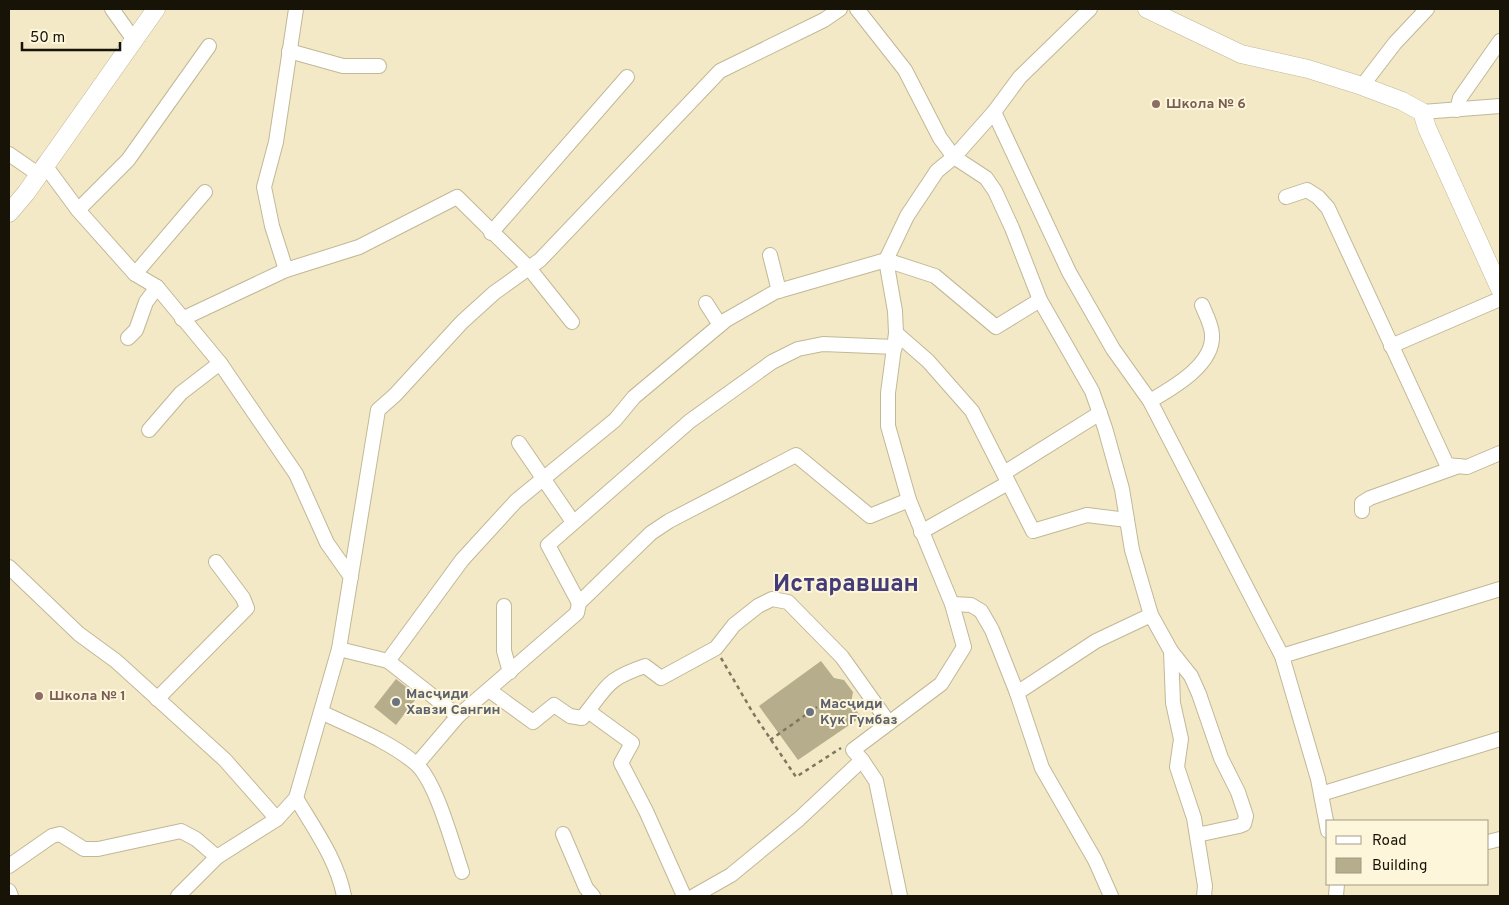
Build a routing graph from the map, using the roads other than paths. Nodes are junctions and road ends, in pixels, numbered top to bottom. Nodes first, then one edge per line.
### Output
1 (112, 9) edge
2 (156, 9) edge
3 (296, 9) edge
4 (840, 9) edge
5 (857, 9) edge
6 (1090, 9) edge
7 (1147, 9) edge
8 (1426, 9) edge
9 (134, 40) junction
10 (1500, 40) edge
11 (208, 46) dead end
12 (290, 52) junction
13 (380, 66) dead end
14 (627, 77) dead end
15 (1362, 86) junction
16 (1500, 106) edge
17 (1457, 110) junction
18 (994, 112) junction
19 (1422, 112) junction
20 (9, 154) edge
21 (954, 157) junction
22 (41, 169) junction
23 (205, 192) dead end
24 (1286, 197) dead end
25 (78, 210) junction
26 (9, 213) edge
27 (491, 232) junction
28 (770, 255) dead end
29 (886, 260) junction
30 (529, 268) junction
31 (286, 270) junction
32 (135, 274) junction
33 (157, 287) junction
34 (1500, 288) edge
35 (779, 291) junction
36 (1040, 300) junction
37 (706, 303) dead end
38 (1202, 305) dead end
39 (182, 319) junction
40 (572, 322) dead end
41 (720, 325) junction
42 (128, 338) dead end
43 (896, 340) junction
44 (1390, 346) junction
45 (220, 363) junction
46 (1150, 401) junction
47 (1100, 413) junction
48 (148, 430) dead end
49 (519, 444) dead end
50 (1500, 453) edge
51 (1460, 466) junction
52 (1006, 478) junction
53 (543, 480) junction
54 (909, 500) junction
55 (1362, 511) dead end
56 (1127, 520) junction
57 (573, 522) junction
58 (921, 532) junction
59 (216, 562) dead end
60 (9, 567) edge
61 (352, 577) junction
62 (1500, 589) edge
63 (579, 603) junction
64 (952, 604) junction
65 (504, 606) dead end
66 (1151, 615) junction
67 (339, 649) junction
68 (1171, 651) junction
69 (1282, 656) junction
70 (388, 661) junction
71 (510, 672) junction
72 (489, 690) junction
73 (1017, 693) junction
74 (158, 699) junction
75 (588, 711) junction
76 (321, 712) junction
77 (458, 716) junction
78 (889, 723) junction
79 (1500, 739) edge
80 (858, 755) junction
81 (417, 764) junction
82 (1321, 794) junction
83 (296, 798) junction
84 (277, 819) junction
85 (1326, 820) edge
86 (564, 834) dead end
87 (1196, 835) junction
88 (217, 857) junction
89 (9, 866) edge
90 (462, 872) dead end
91 (9, 891) edge
92 (11, 896) edge
93 (178, 896) edge
94 (344, 896) edge
95 (593, 896) edge
96 (684, 896) edge
97 (694, 896) edge
98 (900, 896) edge
99 (1111, 896) edge
100 (1204, 896) edge

1 - 9 street
2 - 9 main road
3 - 12 street
4 - 30 street
5 - 21 street
6 - 18 street
7 - 15 main road
8 - 15 street
9 - 22 main road
10 - 17 street
11 - 25 street
12 - 13 street
12 - 31 street
14 - 27 street
15 - 19 main road
16 - 17 street
17 - 19 street
18 - 21 street
18 - 46 street
19 - 34 main road
20 - 22 street
21 - 29 street
21 - 36 street
22 - 25 street
22 - 26 main road
23 - 32 street
24 - 44 street
25 - 32 street
27 - 30 street
27 - 31 street
28 - 35 street
29 - 35 street
29 - 36 street
29 - 43 street
30 - 40 street
30 - 61 street
31 - 39 street
32 - 33 street
33 - 39 street
33 - 42 street
34 - 44 street
35 - 41 street
36 - 47 street
37 - 41 street
38 - 46 street
39 - 45 street
41 - 53 street
43 - 52 street
43 - 54 street
43 - 57 street
44 - 51 street
45 - 48 street
45 - 61 street
46 - 69 street
47 - 52 street
47 - 56 street
49 - 53 street
50 - 51 street
51 - 55 street
52 - 56 street
52 - 58 street
53 - 57 street
53 - 70 street
54 - 58 street
54 - 63 street
56 - 66 street
57 - 63 street
58 - 64 street
59 - 74 street
60 - 74 street
61 - 67 street
62 - 69 street
63 - 71 street
64 - 73 street
64 - 78 street
65 - 71 street
66 - 68 street
66 - 73 street
67 - 70 street
67 - 76 street
68 - 87 street
68 - 87 street
69 - 82 street
70 - 77 street
71 - 72 street
72 - 75 street
72 - 77 street
73 - 99 street
74 - 84 street
75 - 78 street
75 - 96 street
76 - 81 street
76 - 83 street
77 - 81 street
78 - 80 street
79 - 82 street
80 - 97 street
80 - 98 street
81 - 90 street
82 - 85 street
83 - 84 street
83 - 94 street
84 - 88 street
86 - 95 street
87 - 100 street
88 - 89 street
88 - 93 street
91 - 92 street

